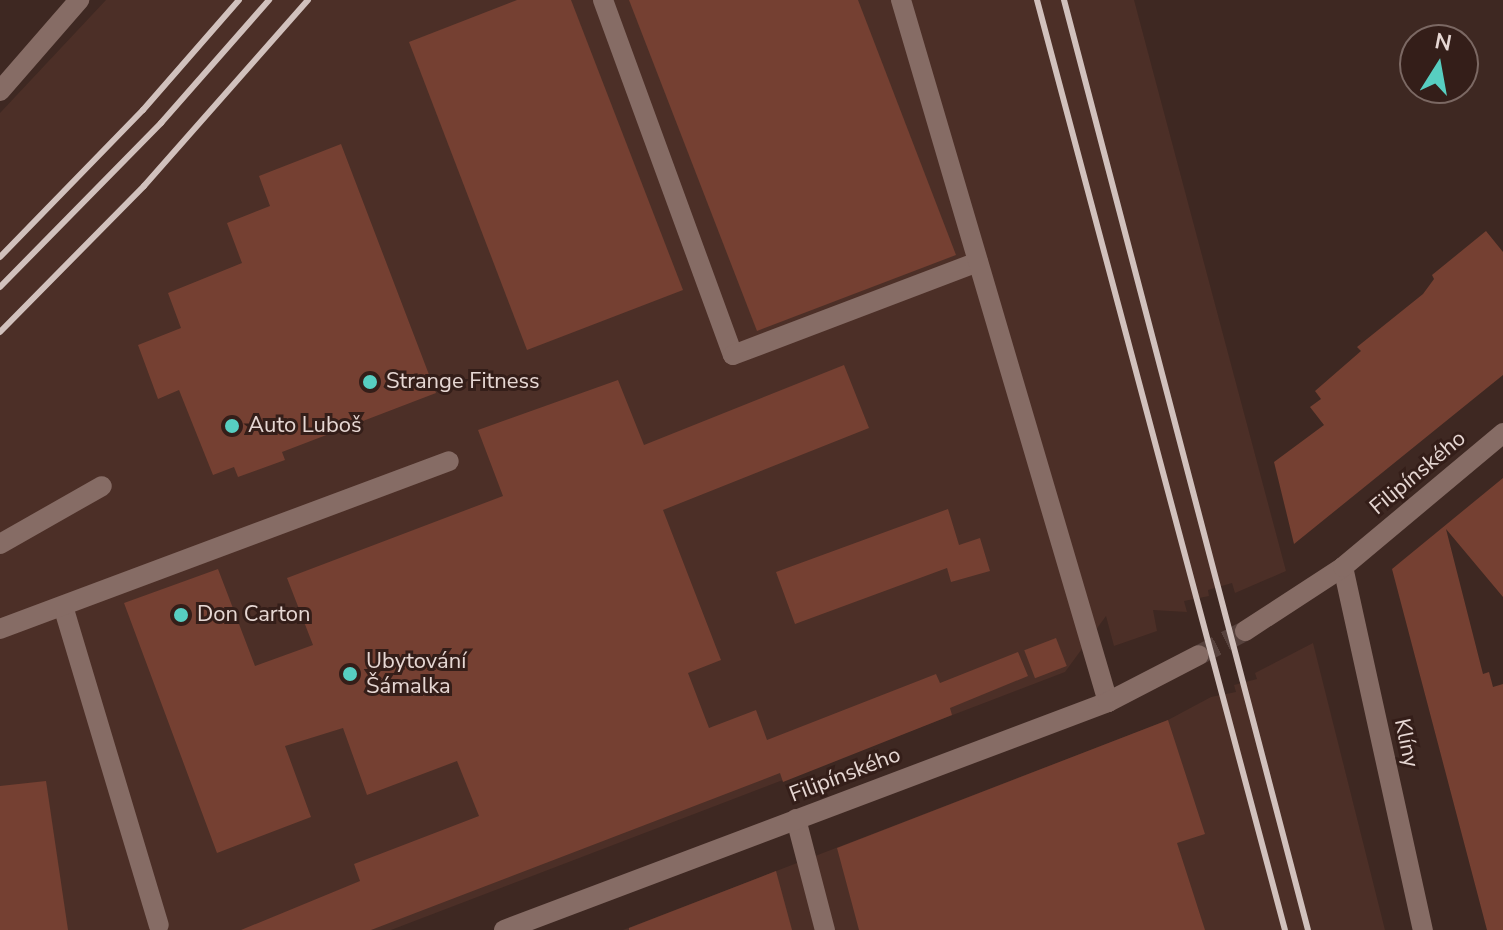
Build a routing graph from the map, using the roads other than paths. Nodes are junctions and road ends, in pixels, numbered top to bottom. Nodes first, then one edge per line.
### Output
1 (79, 0) edge
2 (603, 0) edge
3 (901, 0) edge
4 (0, 91) edge
5 (978, 262) junction
6 (1503, 433) edge
7 (449, 461) dead end
8 (102, 486) dead end
9 (0, 544) edge
10 (1343, 567) junction
11 (63, 606) junction
12 (0, 629) edge
13 (1245, 631) tunnel mouth
14 (1199, 655) tunnel mouth
15 (1108, 702) junction
16 (796, 819) junction
17 (159, 925) dead end
18 (504, 930) edge
19 (825, 930) edge
20 (1423, 930) edge

1 - 4 street
2 - 5 street
3 - 5 street
5 - 15 street
6 - 10 street, Filipínského
7 - 11 street
8 - 9 street
10 - 13 street, Filipínského
10 - 20 street, Klíny
11 - 12 street
11 - 17 street
14 - 15 street, Filipínského
15 - 16 street, Filipínského
16 - 18 street, Filipínského
16 - 19 street

